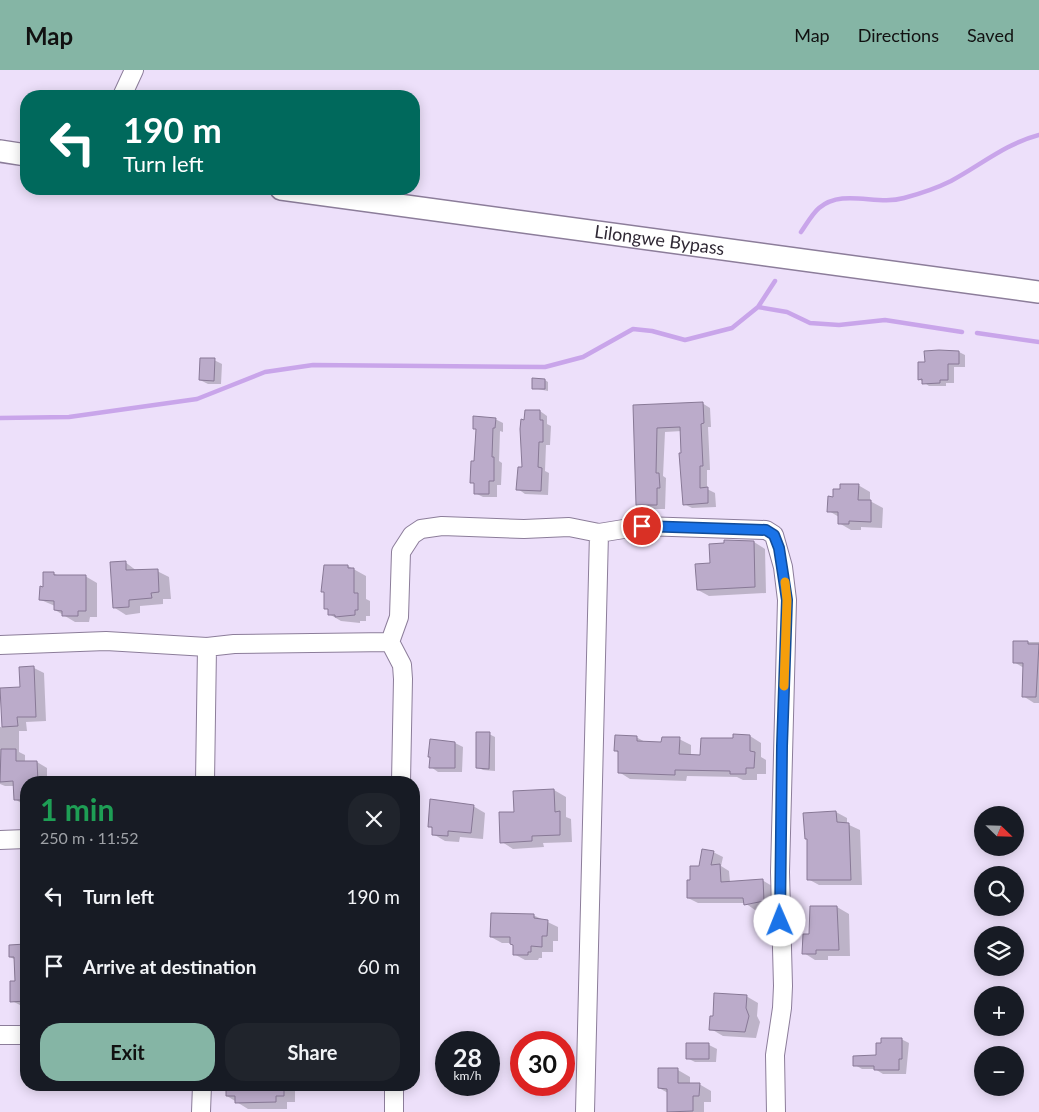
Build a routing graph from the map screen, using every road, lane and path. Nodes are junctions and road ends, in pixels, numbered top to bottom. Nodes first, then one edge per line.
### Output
1 (134, 70) edge
2 (125, 90) edge
3 (0, 151) edge
4 (20, 154) edge
5 (326, 195) edge
6 (1039, 292) edge
7 (599, 532) junction
8 (390, 642) junction
9 (0, 645) edge
10 (207, 647) junction
11 (205, 776) edge
12 (401, 776) edge
13 (20, 839) edge
14 (0, 840) edge
15 (0, 1035) edge
16 (20, 1035) edge
17 (202, 1091) edge
18 (394, 1091) edge
19 (201, 1112) edge
20 (394, 1112) edge
21 (585, 1112) edge
22 (776, 1112) edge

1 - 2 street
3 - 4 main road
5 - 6 main road, Lilongwe Bypass
7 - 8 street
7 - 21 street
7 - 22 street
8 - 10 street
8 - 12 street
9 - 10 street
10 - 11 street
13 - 14 street
15 - 16 street
17 - 19 street
18 - 20 street

